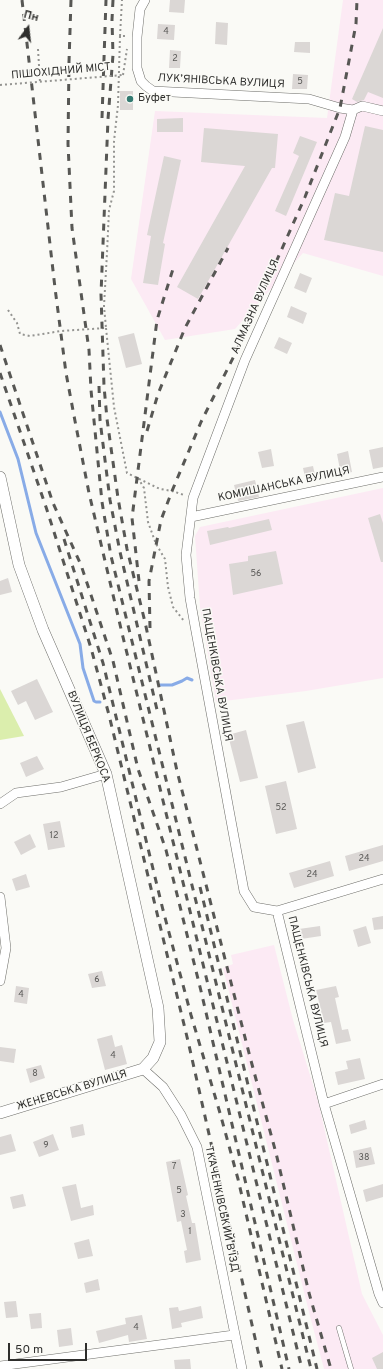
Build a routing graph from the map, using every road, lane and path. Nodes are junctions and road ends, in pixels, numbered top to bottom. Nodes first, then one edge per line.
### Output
1 (122, 0) edge
2 (145, 0) edge
3 (120, 36) junction
4 (128, 36) dead end
5 (38, 49) dead end
6 (123, 75) dead end
7 (40, 82) junction
8 (0, 85) edge
9 (353, 110) junction
10 (383, 111) edge
11 (8, 310) dead end
12 (106, 328) junction
13 (0, 477) edge
14 (137, 477) junction
15 (383, 477) edge
16 (193, 498) junction
17 (191, 517) junction
18 (195, 626) junction
19 (106, 774) junction
20 (0, 804) edge
21 (383, 879) edge
22 (0, 897) edge
23 (277, 911) junction
24 (0, 981) edge
25 (143, 1069) junction
26 (383, 1084) edge
27 (324, 1104) junction
28 (0, 1113) edge
29 (381, 1293) edge
30 (383, 1303) edge
31 (338, 1328) dead end
32 (234, 1335) junction
33 (0, 1366) edge
34 (242, 1369) edge
35 (351, 1369) edge

1 - 3 path
2 - 9 street, ЛУК’ЯНІВСЬКА ВУЛИЦЯ
3 - 4 path
3 - 12 path
5 - 7 path
6 - 7 path, ПІШОХІДНИЙ МІСТ, bridge
7 - 8 path, ПІШОХІДНИЙ МІСТ, bridge
9 - 10 street, ЛУК’ЯНІВСЬКА ВУЛИЦЯ
9 - 16 street, АЛМАЗНА ВУЛИЦЯ
11 - 12 path
12 - 14 path
13 - 19 street, ВУЛИЦЯ БЕРКОСА
14 - 16 path
14 - 18 path
15 - 17 street, КОМИШАНСЬКА ВУЛИЦЯ
16 - 17 street, АЛМАЗНА ВУЛИЦЯ
17 - 18 street, ПАЩЕНКІВСЬКА ВУЛИЦЯ
18 - 23 street, ПАЩЕНКІВСЬКА ВУЛИЦЯ
19 - 20 street
19 - 25 street, ВУЛИЦЯ БЕРКОСА
21 - 23 street
22 - 24 street
23 - 27 street, ПАЩЕНКІВСЬКА ВУЛИЦЯ
25 - 28 street, ЖЕНЕВСЬКА ВУЛИЦЯ
25 - 32 street, ТКАЧЕНКІВСЬКИЙ В'ЇЗД
26 - 27 street
27 - 29 street, ПАЩЕНКІВСЬКА ВУЛИЦЯ
29 - 30 street, ПАЩЕНКІВСЬКА ВУЛИЦЯ
31 - 35 lane
32 - 33 street
32 - 34 street, ТКАЧЕНКІВСЬКИЙ В'ЇЗД

